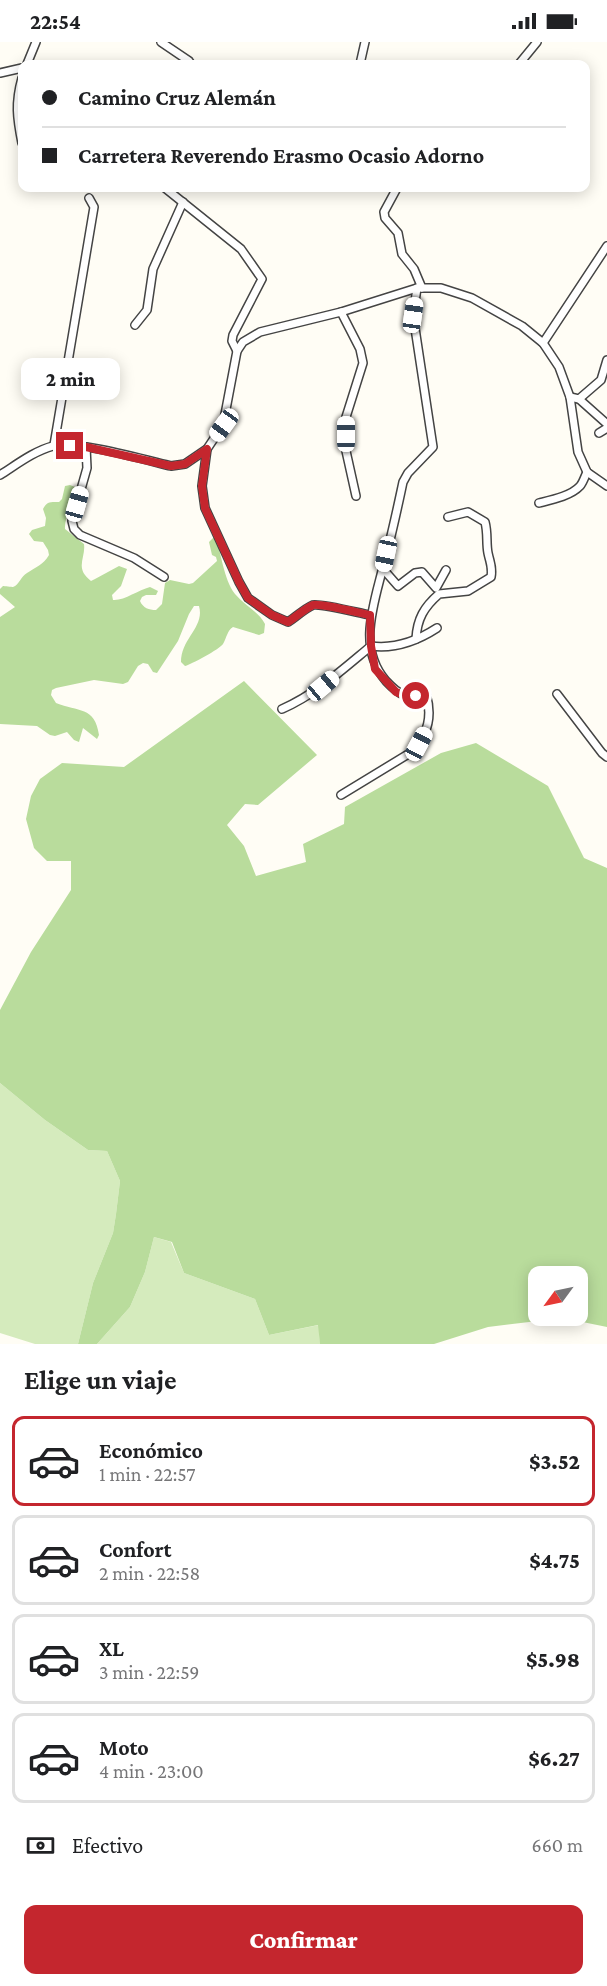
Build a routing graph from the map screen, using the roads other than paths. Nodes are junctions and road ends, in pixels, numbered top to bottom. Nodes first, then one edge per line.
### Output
1 (36, 42) edge
2 (160, 42) edge
3 (365, 42) edge
4 (537, 42) edge
5 (29, 60) edge
6 (187, 60) edge
7 (361, 60) edge
8 (522, 60) edge
9 (18, 69) edge
10 (0, 73) edge
11 (18, 94) edge
12 (18, 125) edge
13 (170, 192) edge
14 (395, 192) edge
15 (89, 198) dead end
16 (183, 202) junction
17 (607, 246) edge
18 (420, 288) junction
19 (340, 312) junction
20 (135, 325) dead end
21 (543, 343) junction
22 (237, 351) junction
23 (607, 360) edge
24 (570, 397) junction
25 (579, 399) junction
26 (607, 426) edge
27 (599, 433) dead end
28 (54, 446) junction
29 (86, 447) junction
30 (207, 449) junction
31 (587, 472) junction
32 (0, 475) edge
33 (607, 486) edge
34 (356, 496) dead end
35 (538, 503) dead end
36 (448, 517) dead end
37 (383, 569) junction
38 (446, 570) dead end
39 (164, 578) dead end
40 (370, 615) junction
41 (437, 628) dead end
42 (416, 639) junction
43 (371, 646) junction
44 (557, 694) dead end
45 (282, 710) dead end
46 (607, 757) edge
47 (341, 795) dead end

1 - 5 street
2 - 6 street
3 - 7 street
4 - 8 street
9 - 10 street
11 - 12 street
13 - 16 street
14 - 18 street
15 - 28 street
16 - 20 street
16 - 22 street
17 - 21 street
18 - 19 street
18 - 21 street
18 - 37 street
19 - 22 street
19 - 34 street
21 - 24 street
22 - 30 street
23 - 25 street
24 - 25 street
24 - 31 street
25 - 26 street
26 - 27 street
28 - 29 street
28 - 32 street
29 - 30 street
29 - 39 street
30 - 40 street
31 - 33 street
31 - 35 street
36 - 42 street
37 - 38 street
37 - 40 street
40 - 43 street
41 - 42 street
42 - 43 street
43 - 45 street
43 - 47 street
44 - 46 street

